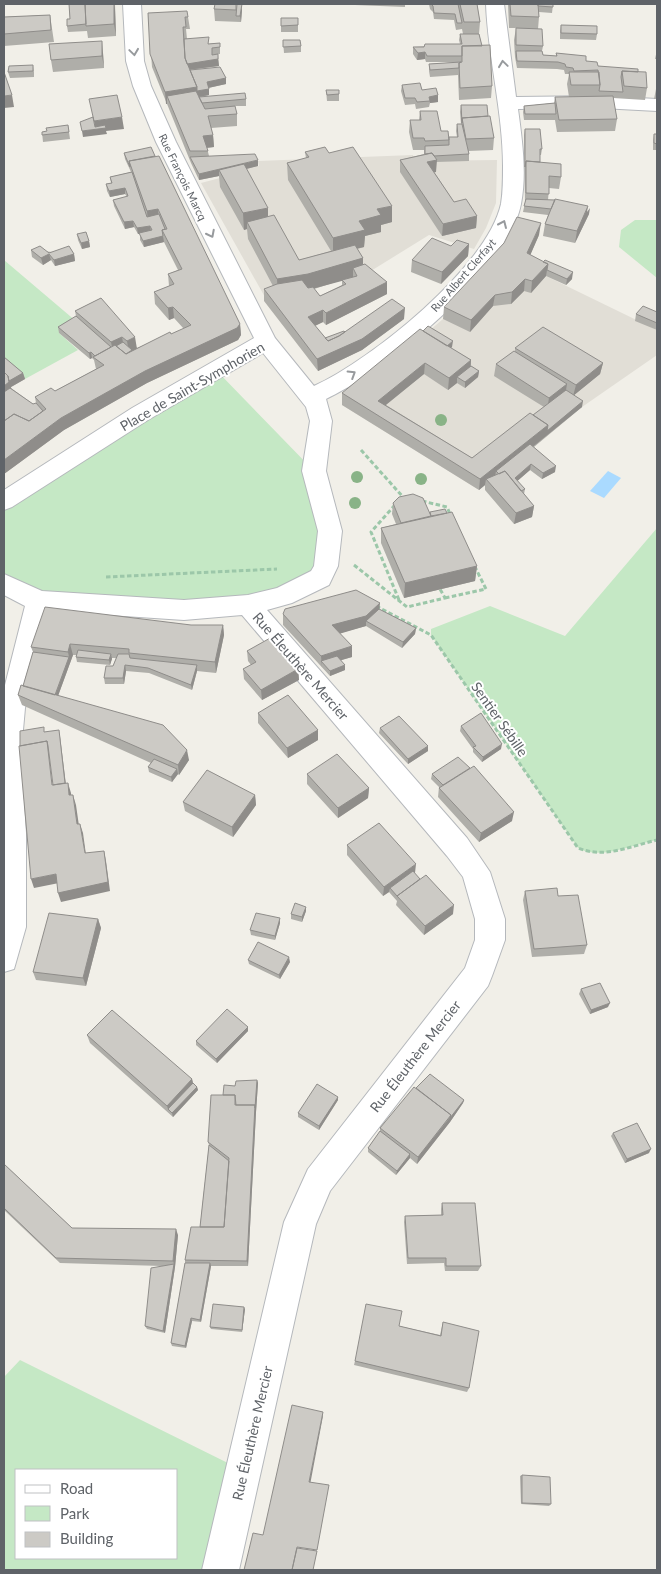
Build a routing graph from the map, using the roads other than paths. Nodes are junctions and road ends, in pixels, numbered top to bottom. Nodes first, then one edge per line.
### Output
1 (132, 4) edge
2 (495, 4) edge
3 (508, 103) junction
4 (657, 105) edge
5 (266, 341) junction
6 (310, 397) junction
7 (4, 501) edge
8 (4, 584) edge
9 (39, 601) junction
10 (248, 605) junction
11 (4, 959) edge
12 (221, 1570) edge

1 -> 5 street, Rue François Marcq
3 -> 2 street, Rue Albert Clerfayt
3 - 4 street
6 -> 3 street, Rue Albert Clerfayt
5 - 6 street, Place de Saint-Symphorien
5 - 7 street, Place de Saint-Symphorien
6 - 10 street, Place de Saint-Symphorien
8 - 9 street, Place de Saint-Symphorien
9 - 10 street, Place de Saint-Symphorien
9 - 11 street
10 - 12 street, Rue Éleuthère Mercier

